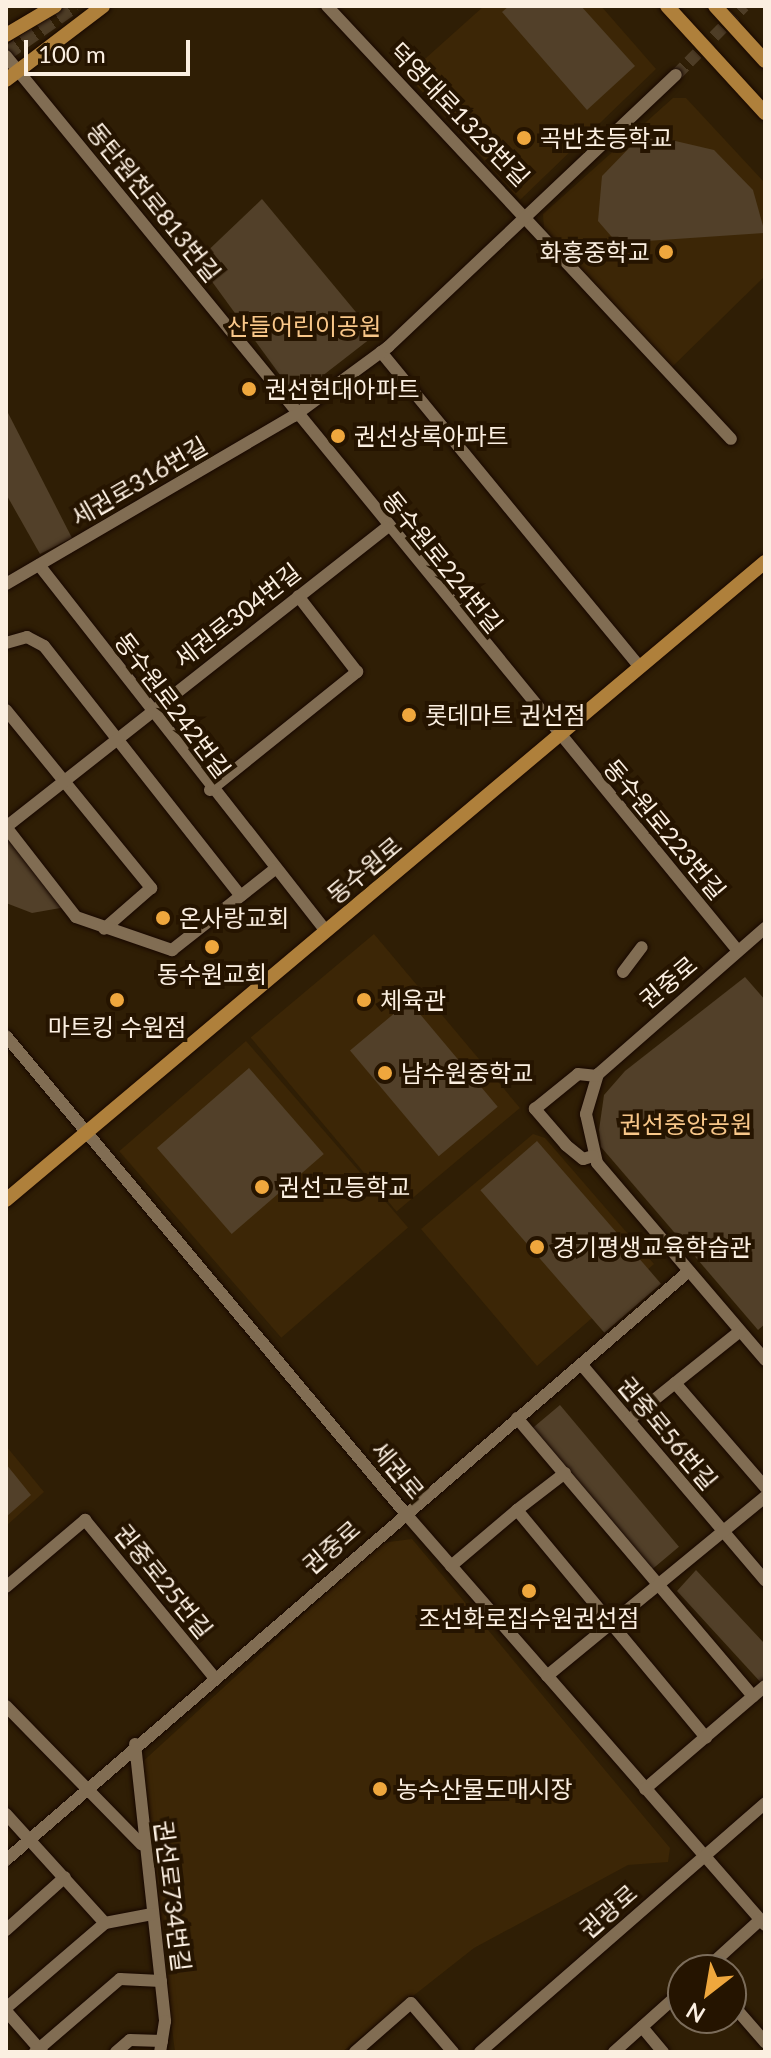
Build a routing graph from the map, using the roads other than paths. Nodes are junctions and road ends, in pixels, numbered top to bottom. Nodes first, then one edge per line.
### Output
1 (55, 6) edge
2 (103, 6) edge
3 (327, 6) edge
4 (667, 6) edge
5 (715, 6) edge
6 (6, 35) edge
7 (6, 56) edge
8 (765, 61) edge
9 (20, 72) junction
10 (676, 75) tunnel mouth
11 (6, 80) edge
12 (765, 113) edge
13 (527, 218) junction
14 (381, 352) junction
15 (294, 416) junction
16 (731, 439) dead end
17 (386, 528) junction
18 (765, 562) edge
19 (39, 565) junction
20 (6, 584) edge
21 (298, 596) junction
22 (6, 643) edge
23 (640, 667) junction
24 (6, 710) edge
25 (150, 711) junction
26 (557, 735) junction
27 (115, 738) junction
28 (61, 781) junction
29 (210, 790) junction
30 (6, 827) edge
31 (275, 869) junction
32 (241, 896) junction
33 (765, 928) edge
34 (104, 929) junction
35 (326, 931) junction
36 (642, 947) dead end
37 (738, 951) junction
38 (623, 972) dead end
39 (6, 1036) edge
40 (597, 1076) junction
41 (87, 1132) junction
42 (593, 1156) junction
43 (6, 1200) edge
44 (689, 1271) junction
45 (740, 1331) junction
46 (765, 1360) edge
47 (581, 1364) junction
48 (675, 1383) junction
49 (517, 1418) junction
50 (629, 1420) junction
51 (565, 1473) junction
52 (765, 1487) edge
53 (765, 1497) edge
54 (517, 1510) junction
55 (405, 1513) junction
56 (722, 1531) junction
57 (451, 1566) junction
58 (656, 1580) junction
59 (765, 1580) edge
60 (6, 1587) edge
61 (609, 1621) junction
62 (547, 1676) junction
63 (214, 1677) junction
64 (765, 1686) edge
65 (753, 1696) junction
66 (6, 1706) edge
67 (706, 1738) junction
68 (135, 1744) junction
69 (645, 1789) junction
70 (88, 1793) junction
71 (765, 1803) edge
72 (6, 1814) edge
73 (29, 1841) junction
74 (142, 1845) junction
75 (704, 1857) junction
76 (6, 1860) edge
77 (65, 1877) junction
78 (152, 1914) junction
79 (105, 1923) junction
80 (764, 1923) edge
81 (6, 1930) edge
82 (727, 1954) edge
83 (161, 1981) junction
84 (667, 2004) edge
85 (6, 2009) edge
86 (747, 2021) edge
87 (642, 2027) junction
88 (765, 2042) edge
89 (161, 2046) edge
90 (38, 2051) edge
91 (116, 2052) edge
92 (355, 2052) edge
93 (453, 2052) edge
94 (480, 2052) edge
95 (614, 2052) edge
96 (663, 2052) edge

1 - 6 main road
2 - 9 main road
3 - 13 street, 덕영대로1323번길
4 - 12 main road
5 - 8 main road
7 - 9 street, 동탄원천로813번길
9 - 11 main road
9 - 15 street, 동탄원천로813번길
10 - 13 street, 덕영대로1323번길
13 - 14 street, 덕영대로1323번길
13 - 16 street, 덕영대로1323번길
14 - 15 street, 덕영대로1323번길
14 - 23 street
15 - 17 street, 동수원로224번길
15 - 19 street, 세권로316번길
17 - 21 street, 세권로304번길
17 - 26 street, 동수원로224번길
18 - 23 main road, 동수원로
19 - 20 street, 세권로316번길
19 - 25 street, 동수원로242번길
21 - 25 street, 세권로304번길
21 - 29 street
22 - 27 street
23 - 26 main road, 동수원로
24 - 28 street
25 - 27 street, 세권로304번길
25 - 29 street, 동수원로242번길
26 - 35 main road, 동수원로
26 - 37 street, 동수원로223번길
27 - 28 street, 세권로304번길
27 - 32 street
28 - 30 street, 세권로304번길
28 - 34 street
29 - 31 street, 동수원로242번길
30 - 34 street, 세권로304번길
31 - 32 street
31 - 35 street, 동수원로242번길
32 - 34 street
33 - 37 street, 권중로
35 - 41 main road, 동수원로
36 - 38 street
37 - 40 street, 권중로
39 - 41 street, 세권로
40 - 42 street
40 - 42 street
41 - 43 main road, 동수원로
41 - 55 street, 세권로
42 - 44 street
44 - 45 street
44 - 47 street, 권중로
45 - 46 street
45 - 48 street
47 - 49 street, 권중로
47 - 50 street, 권중로56번길
48 - 50 street
48 - 52 street
49 - 51 street
49 - 55 street, 권중로
50 - 56 street, 권중로56번길
51 - 54 street
51 - 58 street
53 - 56 street
54 - 57 street
54 - 61 street
55 - 57 street, 세권로
55 - 63 street, 권중로
56 - 58 street
56 - 59 street, 권중로56번길
57 - 62 street, 세권로
58 - 61 street
58 - 65 street
60 - 63 street, 권중로25번길
61 - 62 street
61 - 67 street
62 - 69 street, 세권로
63 - 68 street, 권중로
64 - 65 street
65 - 67 street
66 - 70 street
67 - 69 street
68 - 70 street, 권중로
68 - 74 street, 권선로734번길
69 - 75 street, 세권로
70 - 73 street, 권중로
70 - 74 street
71 - 75 street, 권광로
72 - 73 street
73 - 76 street, 권중로
73 - 77 street
74 - 78 street, 권선로734번길
75 - 80 street, 세권로
75 - 94 street, 권광로
77 - 79 street
77 - 81 street
78 - 79 street
78 - 83 street, 권선로734번길
79 - 85 street
80 - 82 street
83 - 89 street, 권선로734번길
83 - 90 street
84 - 87 street
85 - 90 street
86 - 88 street
87 - 95 street
87 - 96 street
89 - 91 street
92 - 93 street

